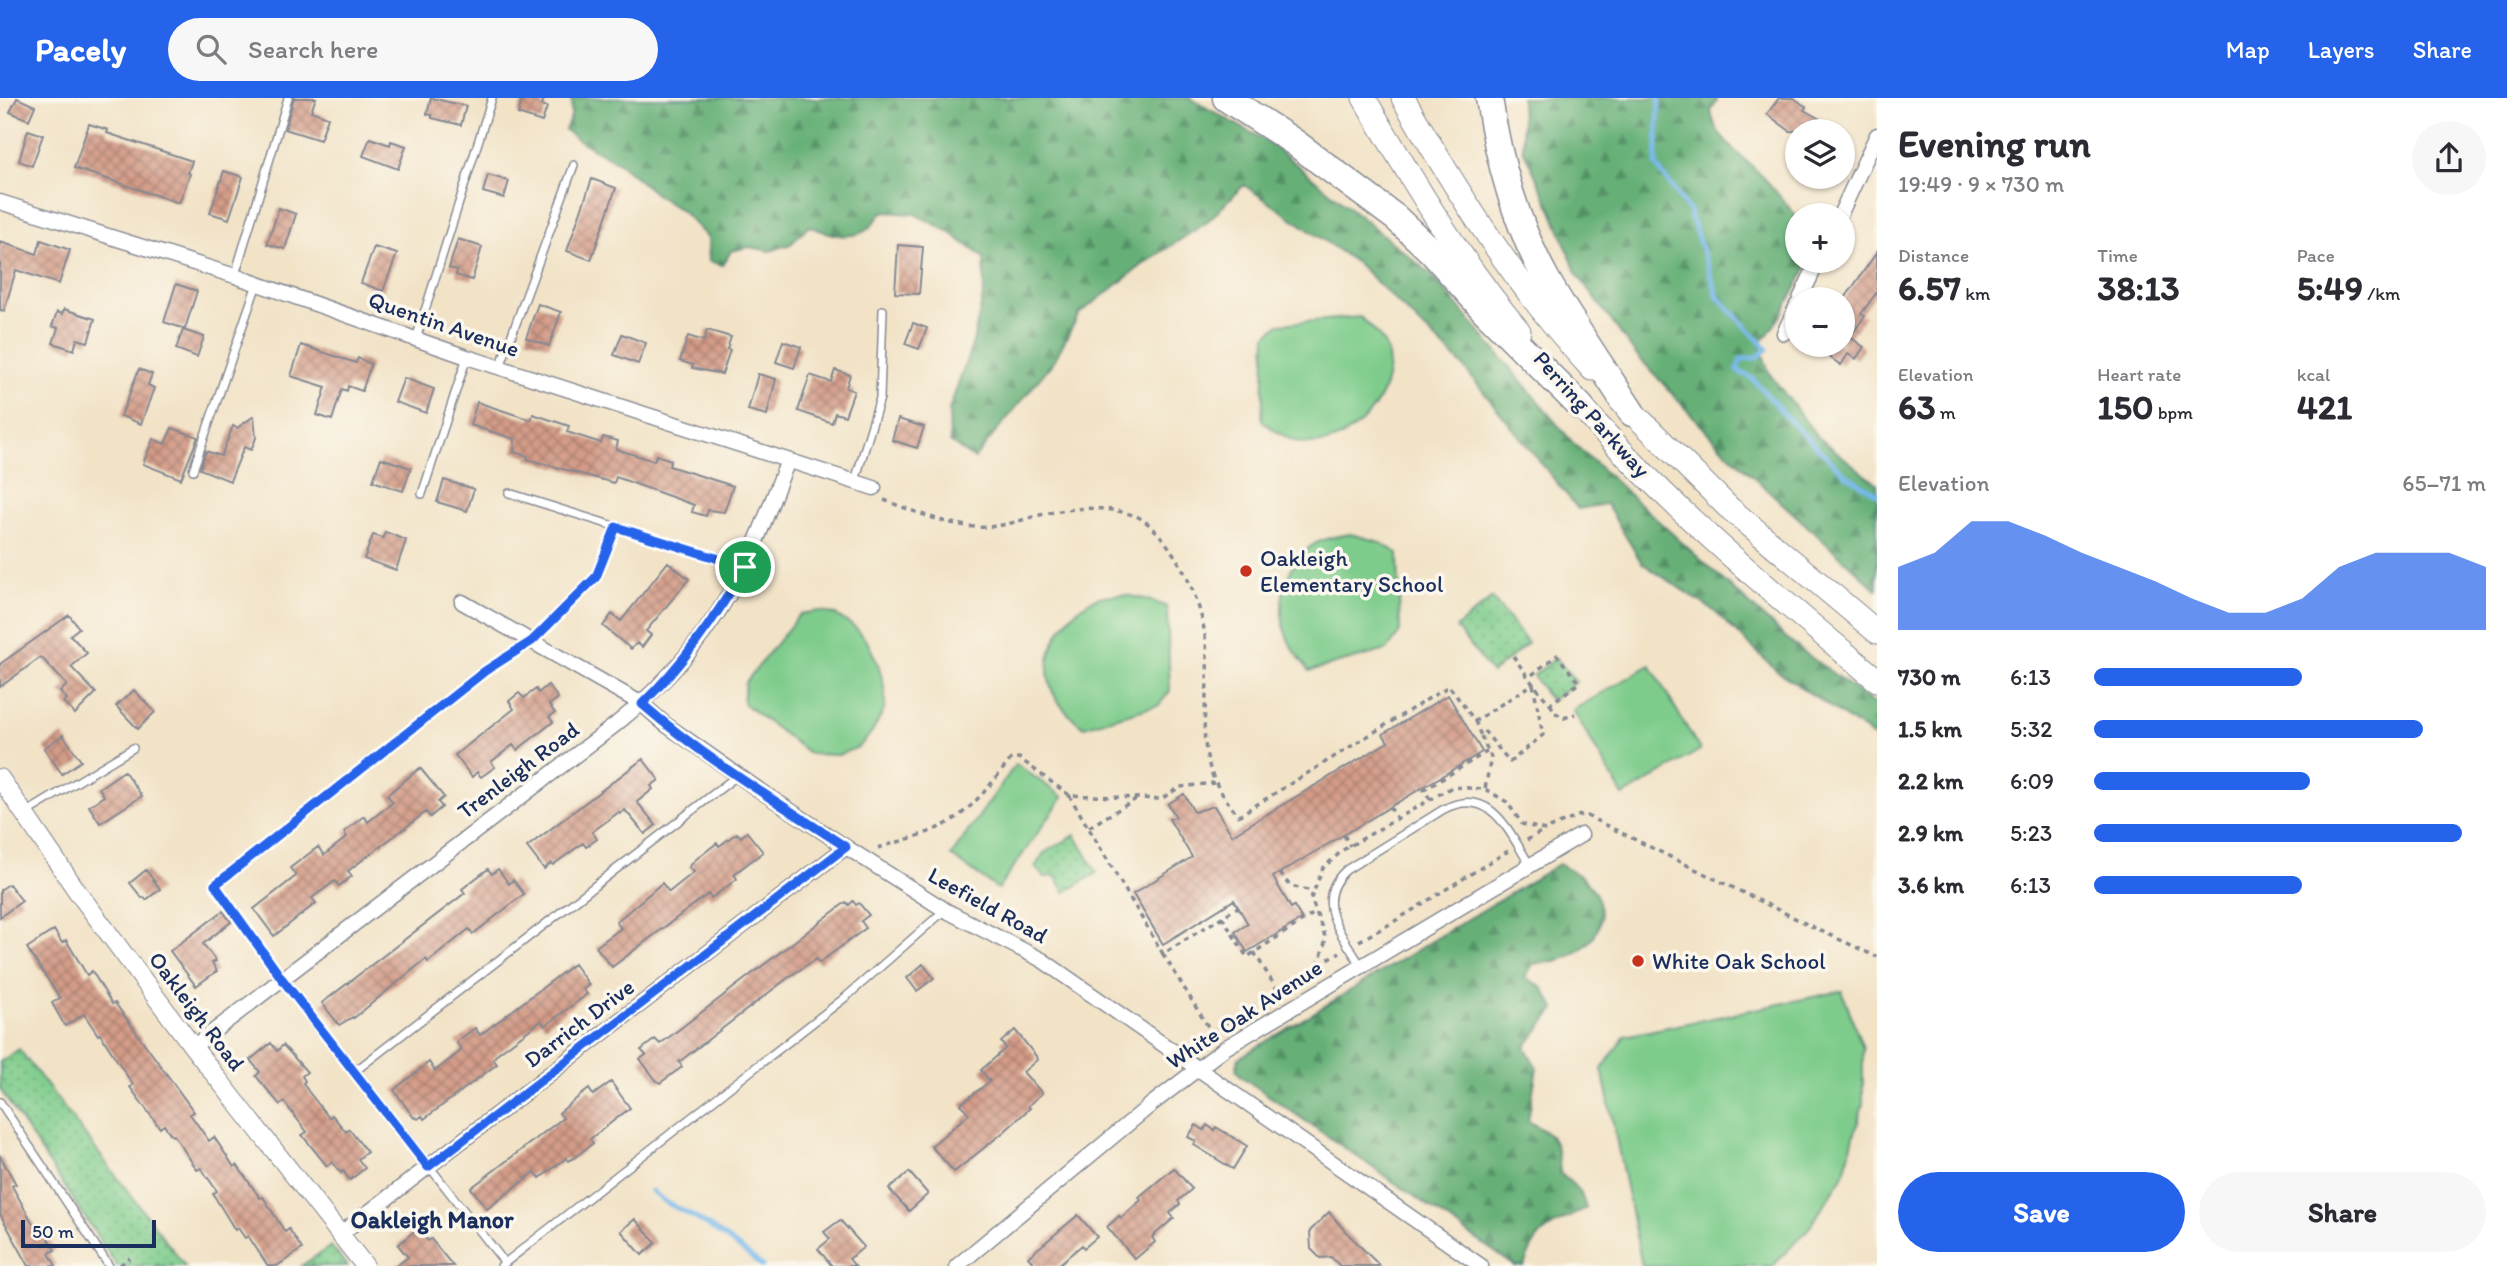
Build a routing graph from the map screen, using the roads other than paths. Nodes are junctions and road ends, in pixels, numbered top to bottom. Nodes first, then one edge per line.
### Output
1 (288, 98) edge
2 (492, 98) edge
3 (1226, 98) edge
4 (1364, 98) edge
5 (1403, 98) edge
6 (1489, 98) edge
7 (1877, 136) edge
8 (574, 165) dead end
9 (0, 202) edge
10 (1846, 203) edge
11 (235, 276) junction
12 (257, 284) junction
13 (883, 310) dead end
14 (415, 339) junction
15 (467, 357) junction
16 (500, 368) junction
17 (1581, 407) junction
18 (1632, 413) junction
19 (788, 461) junction
20 (193, 470) dead end
21 (855, 482) junction
22 (509, 493) dead end
23 (876, 493) road end
24 (422, 494) dead end
25 (616, 527) junction
26 (745, 567) junction
27 (462, 602) dead end
28 (1877, 632) edge
29 (532, 641) junction
30 (1877, 680) edge
31 (642, 704) junction
32 (133, 748) dead end
33 (738, 775) junction
34 (0, 778) edge
35 (23, 814) junction
36 (1581, 835) dead end
37 (846, 847) junction
38 (1531, 866) junction
39 (945, 910) junction
40 (1362, 966) junction
41 (282, 979) junction
42 (193, 1047) junction
43 (1197, 1068) junction
44 (355, 1072) junction
45 (0, 1102) edge
46 (428, 1167) junction
47 (339, 1235) junction
48 (503, 1264) edge
49 (109, 1266) edge
50 (365, 1266) edge
51 (957, 1266) edge
52 (1481, 1266) edge

1 - 11 lane
2 - 14 lane
3 - 17 highway
4 - 17 main road, Perring Parkway
5 - 18 main road, Perring Parkway
6 - 18 highway
7 - 10 street
8 - 16 lane
9 - 11 street, Quentin Avenue
11 - 12 street, Quentin Avenue
12 - 14 street, Quentin Avenue
12 - 20 lane
13 - 21 lane
14 - 15 street, Quentin Avenue
15 - 16 street, Quentin Avenue
15 - 24 lane
16 - 19 street, Quentin Avenue
17 - 30 main road, Perring Parkway
18 - 28 main road, Perring Parkway
19 - 21 street, Quentin Avenue
19 - 26 street, Trenleigh Road
21 - 23 street, Quentin Avenue
22 - 25 lane
25 - 26 lane
25 - 29 lane
26 - 31 street, Trenleigh Road
27 - 29 street, Leefield Road
29 - 31 street, Leefield Road
29 - 41 lane
31 - 33 street, Leefield Road
31 - 41 street, Trenleigh Road
32 - 35 lane
33 - 37 street, Leefield Road
33 - 44 lane
34 - 35 street, Oakleigh Road
35 - 42 street, Oakleigh Road
36 - 38 street, White Oak Avenue
37 - 39 street, Leefield Road
37 - 46 street, Darrich Drive
38 - 40 street, White Oak Avenue
38 - 40 lane
39 - 43 street, Leefield Road
39 - 48 lane
40 - 43 street, White Oak Avenue
41 - 42 street, Trenleigh Road
41 - 44 lane
42 - 47 street, Oakleigh Road
43 - 51 street, White Oak Avenue
43 - 52 street, Leefield Road
44 - 46 lane
45 - 49 lane
46 - 47 street, Darrich Drive
46 - 48 lane
47 - 50 street, Oakleigh Road

